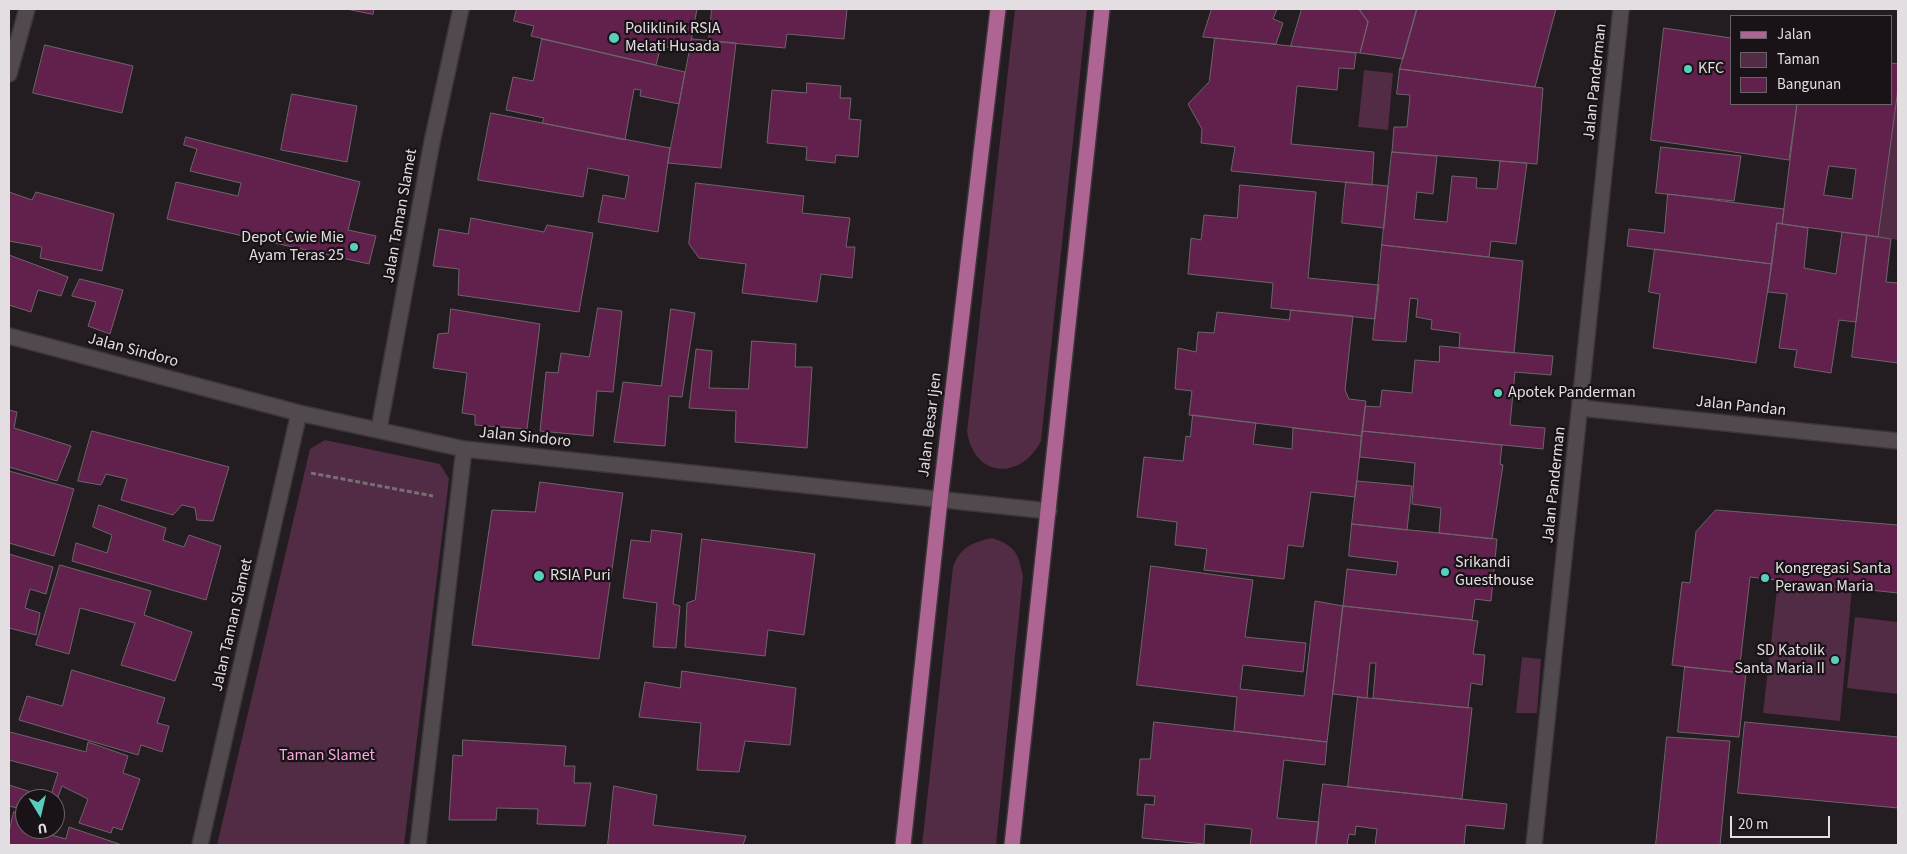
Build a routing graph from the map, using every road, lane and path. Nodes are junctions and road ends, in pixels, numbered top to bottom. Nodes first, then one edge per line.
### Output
1 (26, 9) edge
2 (461, 9) edge
3 (998, 9) edge
4 (1102, 9) edge
5 (1621, 9) edge
6 (9, 74) edge
7 (9, 336) edge
8 (1580, 408) junction
9 (299, 413) junction
10 (379, 429) junction
11 (1898, 441) edge
12 (464, 449) junction
13 (286, 469) junction
14 (458, 500) junction
15 (940, 500) junction
16 (1049, 511) junction
17 (200, 845) edge
18 (418, 845) edge
19 (903, 845) edge
20 (1012, 845) edge
21 (1534, 845) edge

1 - 6 street
2 - 10 street, Jalan Taman Slamet
3 - 15 main road, Jalan Besar Ijen
4 - 16 main road
5 - 8 street, Jalan Panderman
7 - 9 street, Jalan Sindoro
8 - 11 street, Jalan Pandan
8 - 21 street, Jalan Panderman
9 - 10 street, Jalan Sindoro
9 - 13 street, Jalan Taman Slamet
10 - 12 street, Jalan Sindoro
12 - 14 street
12 - 15 street, Jalan Sindoro
13 - 14 path
13 - 17 street, Jalan Taman Slamet
14 - 18 street
15 - 16 street, Jalan Sindoro
15 - 19 main road, Jalan Besar Ijen
16 - 20 main road

